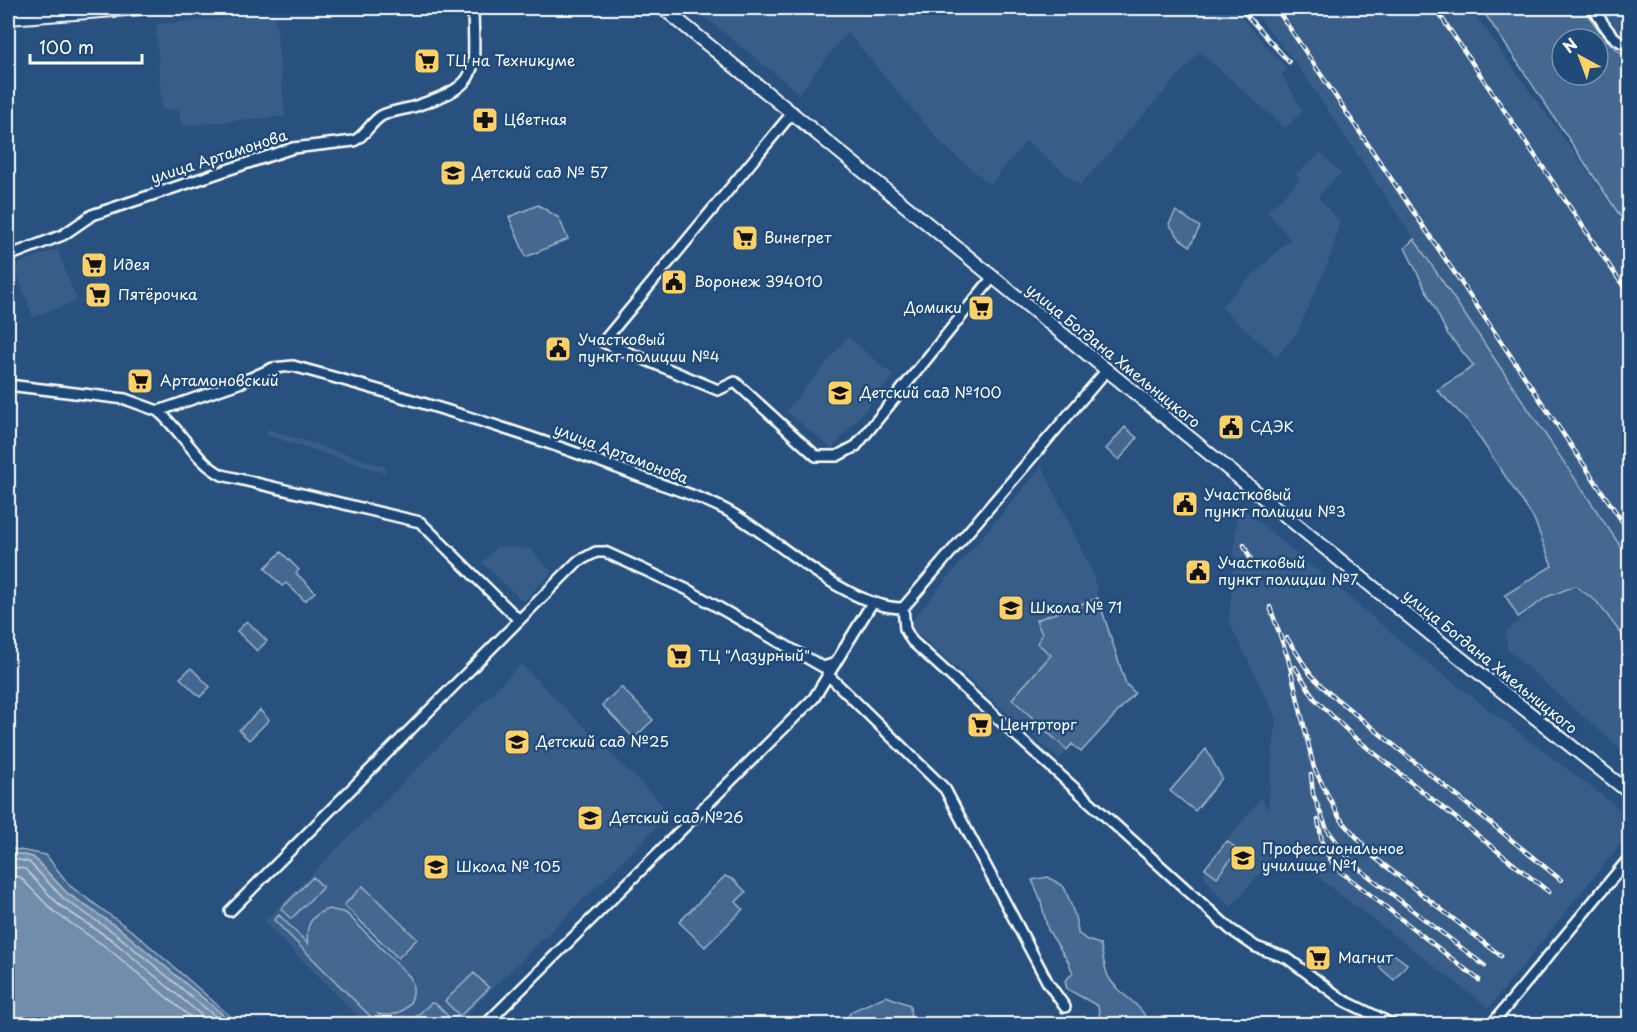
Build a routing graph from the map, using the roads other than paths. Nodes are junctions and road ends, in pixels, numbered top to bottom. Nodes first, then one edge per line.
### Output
1 (141, 8) edge
2 (473, 8) edge
3 (663, 8) edge
4 (1593, 8) edge
5 (8, 18) edge
6 (1629, 45) edge
7 (794, 112) junction
8 (8, 256) edge
9 (993, 277) junction
10 (1106, 371) junction
11 (8, 385) edge
12 (158, 411) junction
13 (872, 603) junction
14 (903, 608) junction
15 (519, 620) junction
16 (833, 664) junction
17 (827, 674) junction
18 (1629, 793) edge
19 (1629, 857) edge
20 (230, 911) dead end
21 (1065, 1008) dead end
22 (486, 1024) edge
23 (1392, 1024) edge
24 (1492, 1024) edge

1 - 5 main road
2 - 8 street, улица Артамонова
3 - 7 main road, улица Богдана Хмельницкого
4 - 6 street
7 - 9 main road, улица Богдана Хмельницкого
7 - 9 street
9 - 10 main road, улица Богдана Хмельницкого
10 - 14 street
10 - 18 main road, улица Богдана Хмельницкого
11 - 12 street
12 - 13 street, улица Артамонова
12 - 15 street
13 - 14 street, улица Артамонова
13 - 16 street
14 - 23 street
15 - 16 street
15 - 20 street
16 - 17 street
17 - 21 street
17 - 22 street
19 - 24 street

